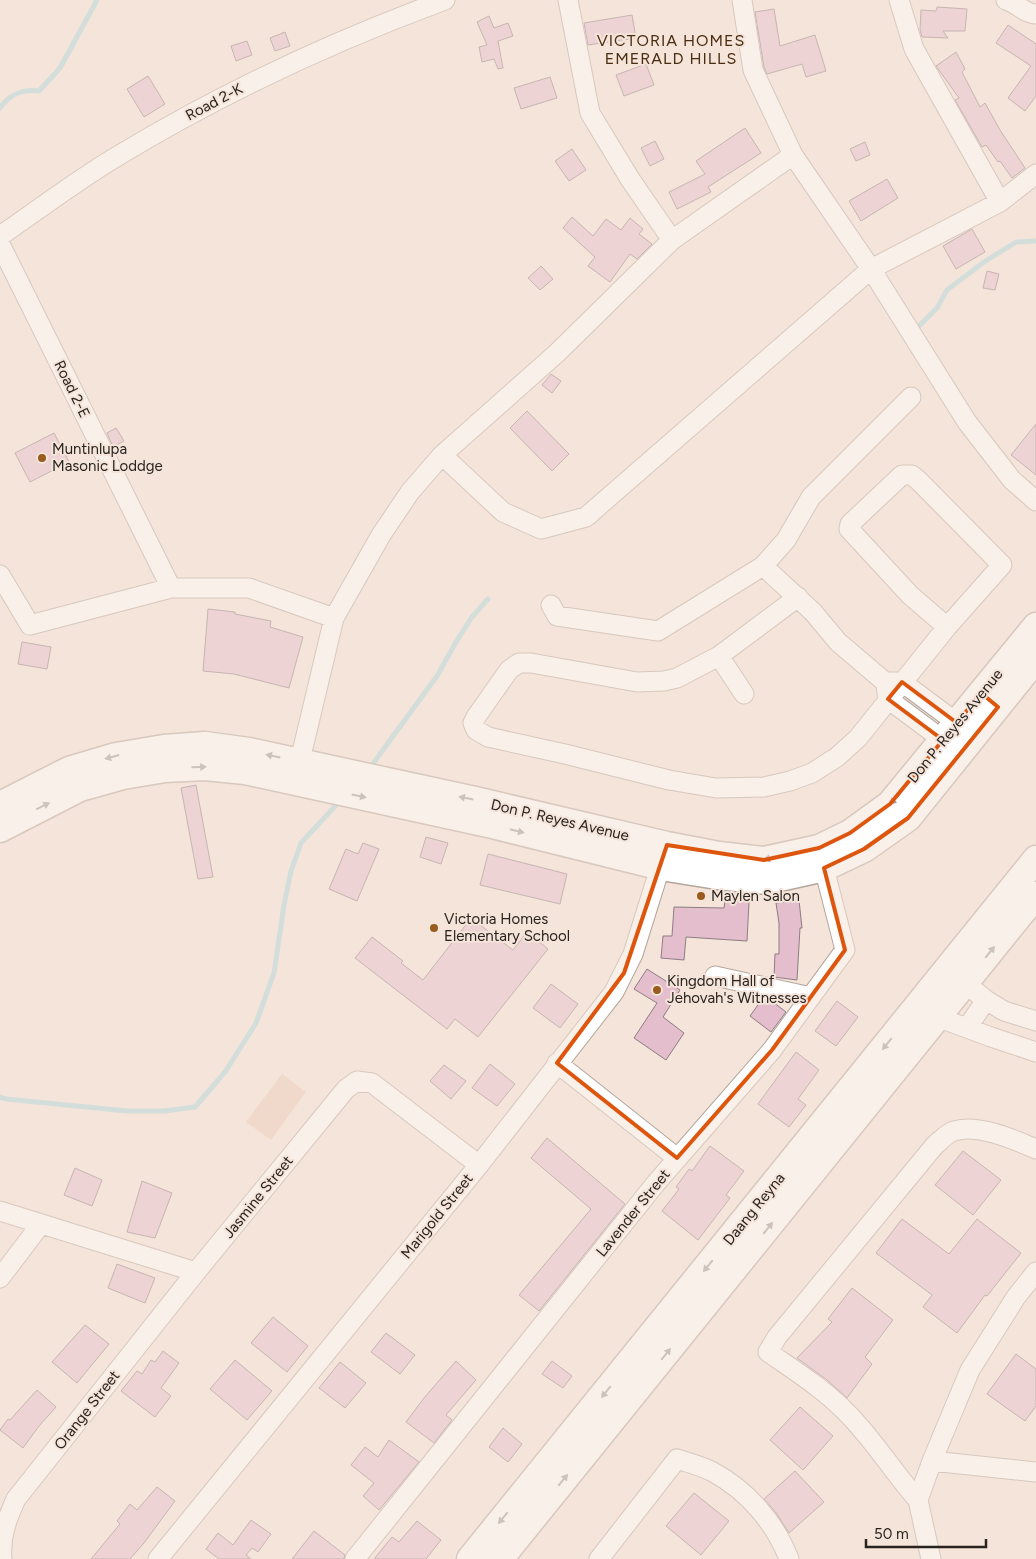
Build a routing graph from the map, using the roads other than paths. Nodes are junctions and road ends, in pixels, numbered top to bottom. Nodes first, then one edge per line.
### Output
1 (445, 0) edge
2 (568, 0) edge
3 (742, 0) edge
4 (899, 0) edge
5 (1006, 0) edge
6 (1036, 14) edge
7 (793, 155) junction
8 (1036, 174) edge
9 (1000, 202) junction
10 (0, 236) edge
11 (672, 240) junction
12 (0, 244) edge
13 (870, 269) junction
14 (911, 397) dead end
15 (442, 454) junction
16 (1036, 501) edge
17 (763, 566) junction
18 (0, 575) edge
19 (171, 588) junction
20 (798, 597) junction
21 (551, 605) dead end
22 (334, 618) junction
23 (1036, 626) edge
24 (948, 627) junction
25 (719, 656) junction
26 (1036, 659) edge
27 (892, 688) junction
28 (744, 694) dead end
29 (990, 700) junction
30 (950, 732) junction
31 (297, 772) junction
32 (0, 805) edge
33 (0, 829) edge
34 (664, 856) junction
35 (821, 858) junction
36 (1036, 859) edge
37 (1036, 895) edge
38 (715, 976) dead end
39 (956, 976) junction
40 (811, 997) junction
41 (986, 1000) junction
42 (927, 1012) junction
43 (1034, 1021) edge
44 (967, 1028) junction
45 (1028, 1050) edge
46 (557, 1063) junction
47 (1036, 1149) edge
48 (677, 1158) junction
49 (479, 1164) junction
50 (0, 1211) edge
51 (41, 1224) junction
52 (196, 1272) junction
53 (1036, 1272) edge
54 (0, 1278) edge
55 (932, 1461) junction
56 (1036, 1472) edge
57 (918, 1500) junction
58 (609, 1555) edge
59 (2, 1559) edge
60 (158, 1559) edge
61 (355, 1559) edge
62 (470, 1559) edge
63 (500, 1559) edge
64 (789, 1559) edge
65 (931, 1559) edge

1 - 10 street, Road 2-K
2 - 11 street
3 - 7 street
4 - 9 street
5 - 6 street
7 - 11 street
7 - 13 street
8 - 9 street
9 - 13 street
11 - 15 street
12 - 19 street, Road 2-E
13 - 15 street
13 - 16 street
14 - 17 street
15 - 22 street
17 - 20 street
17 - 21 street
18 - 19 street
19 - 22 street
20 - 25 street
20 - 27 street
22 - 31 street
23 - 29 street, Don P. Reyes Avenue
24 - 24 street
24 - 27 street
25 - 27 street
25 - 28 street
26 - 29 street, Don P. Reyes Avenue
27 - 30 street
29 - 30 street, Don P. Reyes Avenue
29 - 35 street, Don P. Reyes Avenue
30 -> 35 street, Don P. Reyes Avenue
31 -> 32 street, Don P. Reyes Avenue
33 -> 31 street, Don P. Reyes Avenue
31 - 34 street, Don P. Reyes Avenue
34 - 35 street, Don P. Reyes Avenue
34 - 46 street, Marigold Street
35 - 40 street, Lavender Street
36 - 39 street, Daang Reyna
39 -> 37 street, Daang Reyna
38 - 40 street
39 - 41 street
39 - 42 street, Daang Reyna
40 - 48 street, Lavender Street
41 - 43 street
41 - 44 street
42 - 44 street
42 -> 62 street, Daang Reyna
63 -> 42 street, Daang Reyna
43 - 45 street
44 - 45 street
46 - 48 street
46 - 49 street, Marigold Street
47 - 57 street
48 - 61 street, Lavender Street
49 - 52 street, Jasmine Street
49 - 60 street, Marigold Street
50 - 51 street
51 - 52 street
51 - 54 street
52 - 59 street, Orange Street
53 - 55 street
55 - 56 street
55 - 57 street
57 - 65 street
58 - 64 street

